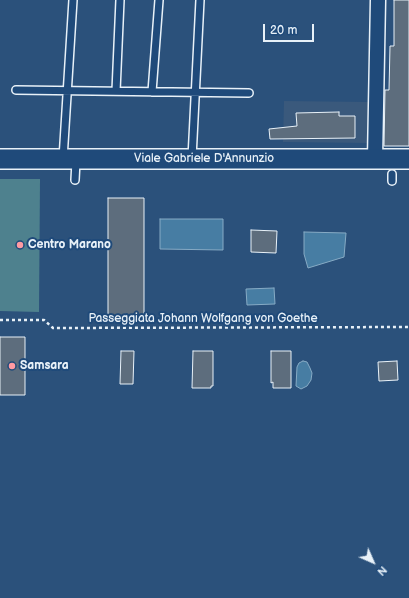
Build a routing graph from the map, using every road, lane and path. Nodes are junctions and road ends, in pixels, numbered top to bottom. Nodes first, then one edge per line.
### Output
1 (73, 0) edge
2 (120, 0) edge
3 (159, 0) edge
4 (200, 0) edge
5 (378, 0) edge
6 (16, 90) dead end
7 (67, 91) junction
8 (116, 92) junction
9 (152, 92) junction
10 (195, 92) junction
11 (248, 93) dead end
12 (0, 159) edge
13 (69, 159) junction
14 (192, 159) junction
15 (375, 159) junction
16 (409, 159) edge
17 (74, 180) dead end
18 (0, 320) edge
19 (409, 327) edge

1 - 7 lane
2 - 8 lane
3 - 9 lane
4 - 10 lane
5 - 15 street
6 - 7 lane
7 - 8 lane
7 - 13 lane
8 - 9 lane
9 - 10 lane
10 - 11 lane
10 - 14 lane
12 - 13 street, Viale Gabriele D'Annunzio
13 - 14 street, Viale Gabriele D'Annunzio
13 - 17 lane
14 - 15 street, Viale Gabriele D'Annunzio
15 - 16 street, Viale Gabriele D'Annunzio
18 - 19 path, Passeggiata Johann Wolfgang von Goethe

